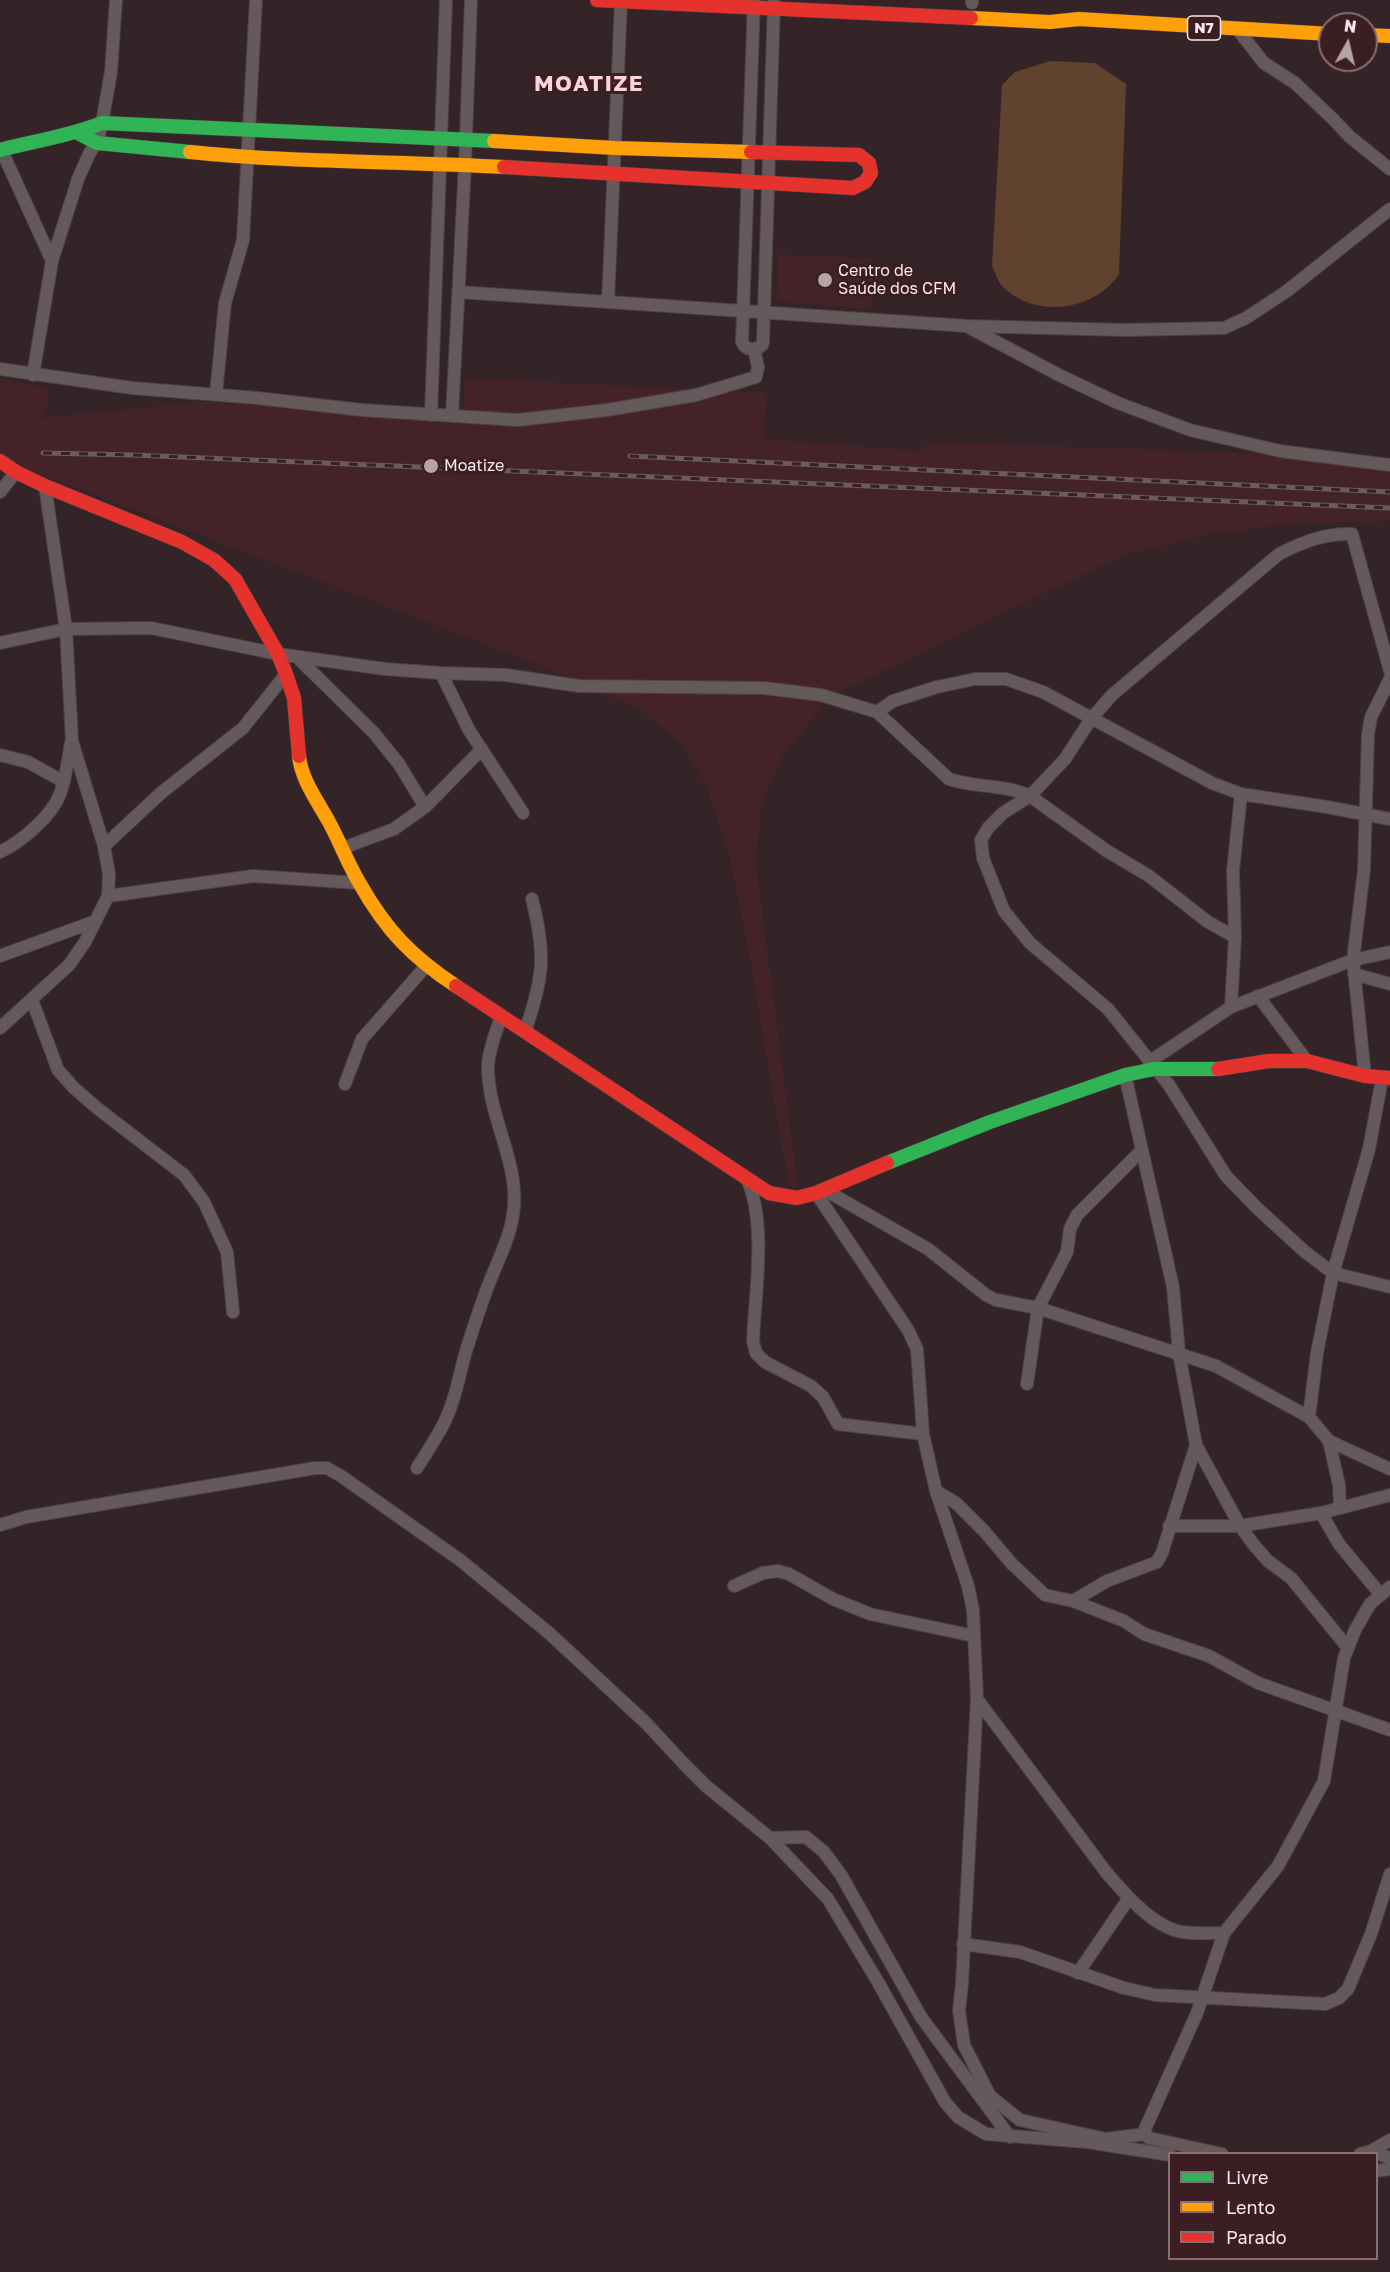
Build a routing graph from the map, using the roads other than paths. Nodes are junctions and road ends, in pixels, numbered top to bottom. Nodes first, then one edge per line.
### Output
1 (116, 0) edge
2 (256, 0) edge
3 (446, 0) edge
4 (471, 0) edge
5 (597, 0) edge
6 (621, 2) junction
7 (754, 3) edge
8 (774, 3) edge
9 (1030, 7) dead end
10 (1079, 19) junction
11 (1238, 30) junction
12 (1318, 33) edge
13 (102, 123) junction
14 (249, 129) junction
15 (78, 133) junction
16 (440, 138) junction
17 (465, 139) junction
18 (97, 143) junction
19 (615, 148) junction
20 (0, 149) edge
21 (748, 153) junction
22 (769, 154) junction
23 (248, 158) junction
24 (439, 163) junction
25 (465, 164) junction
26 (1390, 169) edge
27 (613, 174) junction
28 (748, 180) junction
29 (768, 182) junction
30 (1390, 209) edge
31 (52, 261) junction
32 (458, 292) junction
33 (608, 302) junction
34 (743, 310) junction
35 (764, 311) junction
36 (966, 326) junction
37 (754, 349) junction
38 (0, 369) edge
39 (33, 375) junction
40 (216, 394) junction
41 (430, 415) junction
42 (452, 416) junction
43 (0, 461) edge
44 (1390, 465) edge
45 (16, 472) junction
46 (45, 486) junction
47 (0, 492) edge
48 (66, 629) junction
49 (0, 644) edge
50 (279, 654) junction
51 (297, 657) junction
52 (1390, 671) edge
53 (441, 673) junction
54 (286, 674) junction
55 (1390, 679) edge
56 (877, 712) junction
57 (1091, 719) junction
58 (72, 741) junction
59 (482, 749) junction
60 (0, 755) edge
61 (64, 782) junction
62 (1241, 794) junction
63 (1030, 796) junction
64 (425, 807) junction
65 (523, 813) dead end
66 (1367, 815) junction
67 (1390, 819) edge
68 (104, 846) junction
69 (343, 848) junction
70 (0, 852) edge
71 (359, 883) junction
72 (108, 896) junction
73 (532, 899) dead end
74 (96, 921) junction
75 (1235, 937) junction
76 (1390, 952) edge
77 (0, 956) edge
78 (1353, 960) junction
79 (426, 966) junction
80 (1354, 974) junction
81 (1390, 984) edge
82 (1258, 996) junction
83 (32, 1000) junction
84 (1231, 1007) junction
85 (501, 1017) junction
86 (0, 1028) edge
87 (525, 1031) junction
88 (1308, 1061) junction
89 (1151, 1066) junction
90 (1125, 1075) junction
91 (1365, 1076) junction
92 (1386, 1078) edge
93 (345, 1084) dead end
94 (1141, 1151) junction
95 (747, 1179) junction
96 (820, 1192) junction
97 (1333, 1273) junction
98 (1390, 1287) edge
99 (1038, 1308) junction
100 (233, 1312) dead end
101 (1179, 1353) junction
102 (1027, 1384) dead end
103 (1309, 1417) junction
104 (923, 1434) junction
105 (1329, 1441) junction
106 (1196, 1445) junction
107 (417, 1468) dead end
108 (1390, 1469) edge
109 (936, 1491) junction
110 (1390, 1495) edge
111 (1340, 1506) junction
112 (1321, 1513) junction
113 (0, 1525) edge
114 (1169, 1526) junction
115 (1240, 1526) junction
116 (734, 1586) dead end
117 (1385, 1591) edge
118 (1073, 1601) junction
119 (974, 1636) junction
120 (1348, 1648) junction
121 (977, 1699) junction
122 (1336, 1711) junction
123 (1390, 1730) edge
124 (770, 1838) junction
125 (1390, 1874) edge
126 (1129, 1898) junction
127 (1386, 1899) edge
128 (1224, 1933) junction
129 (963, 1944) junction
130 (1077, 1973) junction
131 (1202, 1999) junction
132 (1145, 2134) junction
133 (1010, 2137) junction
134 (1390, 2140) edge
135 (1213, 2152) edge
136 (1365, 2152) edge
137 (1168, 2155) edge

1 - 13 street
2 - 14 street
3 - 16 street
4 - 17 street
5 - 6 main road, N7
6 - 7 main road, N7
6 - 19 street
7 - 8 main road, N7
7 - 21 street
8 - 10 main road, N7
8 - 22 street
9 - 10 main road, N7
10 - 11 main road, N7
11 - 12 main road, N7
11 - 26 street
13 - 14 main road
13 - 15 main road
13 - 18 street
14 - 16 main road
14 - 23 street
15 - 18 main road
15 - 20 main road
16 - 17 main road
16 - 24 street
17 - 19 main road
17 - 25 street
18 - 23 main road
18 - 31 street
19 - 21 main road
19 - 27 street
20 - 31 street
21 - 22 main road
21 - 28 street
22 - 29 street
22 - 29 main road
23 - 24 main road
23 - 40 street
24 - 25 main road
24 - 41 street
25 - 27 main road
25 - 32 street
27 - 28 main road
27 - 33 street
28 - 29 main road
28 - 34 street
29 - 35 street
30 - 36 street
31 - 39 street
32 - 33 street
32 - 42 street
33 - 34 street
34 - 35 street
34 - 37 street
35 - 36 street
35 - 37 street
36 - 44 street
37 - 42 street
38 - 39 street
39 - 40 street
40 - 41 street
41 - 42 street
43 - 45 main road
45 - 46 main road
45 - 47 street
46 - 48 street
46 - 50 main road
48 - 49 street
48 - 50 street
48 - 58 street
50 - 51 street
50 - 54 main road
51 - 53 street
51 - 64 street
52 - 57 street
53 - 56 street
53 - 59 street
54 - 68 street
54 - 69 main road
55 - 66 street
56 - 57 street
56 - 63 street
57 - 62 street
57 - 63 street
58 - 61 street
58 - 68 street
59 - 64 street
59 - 65 street
60 - 61 street
61 - 70 street
62 - 66 street
62 - 75 street
63 - 75 street
63 - 89 street
64 - 69 street
66 - 67 street
66 - 78 street
68 - 72 street
69 - 71 main road
71 - 72 street
71 - 79 main road
72 - 74 street
73 - 87 street
74 - 77 street
74 - 83 street
75 - 84 street
76 - 78 street
78 - 80 street
78 - 82 street
79 - 85 main road
79 - 93 street
80 - 81 street
80 - 91 street
82 - 84 street
82 - 88 street
83 - 86 street
83 - 100 street
84 - 89 street
85 - 87 main road
85 - 107 street
87 - 95 main road
88 - 89 main road
88 - 91 main road
89 - 90 main road
89 - 97 street
90 - 94 street
90 - 96 main road
91 - 92 main road
92 - 97 street
94 - 99 street
94 - 101 street
95 - 96 main road
95 - 104 street
96 - 99 street
96 - 104 street
97 - 98 street
97 - 103 street
99 - 101 street
99 - 102 street
101 - 103 street
101 - 106 street
103 - 105 street
104 - 109 street
105 - 108 street
105 - 111 street
106 - 114 street
106 - 115 street
109 - 118 street
109 - 119 street
110 - 111 street
111 - 112 street
112 - 115 street
112 - 117 street
113 - 124 street
114 - 115 street
114 - 118 street
115 - 120 street
116 - 119 street
117 - 120 street
118 - 122 street
119 - 121 street
120 - 122 street
121 - 126 street
121 - 129 street
122 - 123 street
122 - 128 street
124 - 133 street
124 - 133 street
125 - 127 street
126 - 128 street
126 - 130 street
127 - 131 street
128 - 131 street
129 - 130 street
129 - 132 street
130 - 131 street
131 - 132 street
132 - 135 street
133 - 137 street
134 - 136 street

